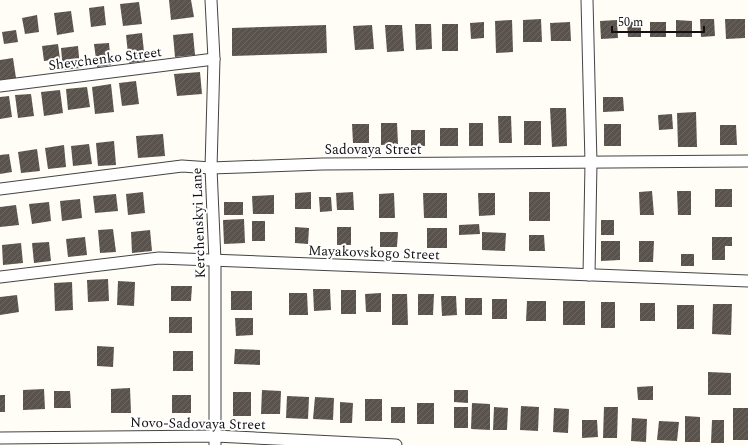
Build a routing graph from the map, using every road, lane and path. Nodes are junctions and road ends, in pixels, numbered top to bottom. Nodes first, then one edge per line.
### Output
1 (211, 0) edge
2 (588, 0) edge
3 (214, 59) junction
4 (0, 86) edge
5 (748, 161) edge
6 (591, 163) junction
7 (211, 168) junction
8 (0, 189) edge
9 (215, 261) junction
10 (589, 275) junction
11 (0, 277) edge
12 (748, 281) edge
13 (0, 438) edge
14 (215, 441) edge
15 (396, 445) edge

1 - 3 street, Kerchenskyi Lane
2 - 6 street
3 - 4 street, Shevchenko Street
3 - 7 street, Kerchenskyi Lane
5 - 6 street, Sadovaya Street
6 - 7 street, Sadovaya Street
6 - 10 street
7 - 8 street, Sadovaya Street
7 - 9 street, Kerchenskyi Lane
9 - 10 street, Mayakovskogo Street
9 - 11 street, Mayakovskogo Street
9 - 14 street, Kerchenskyi Lane
10 - 12 street, Mayakovskogo Street
13 - 14 street, Novo-Sadovaya Street
14 - 15 street, Novo-Sadovaya Street

